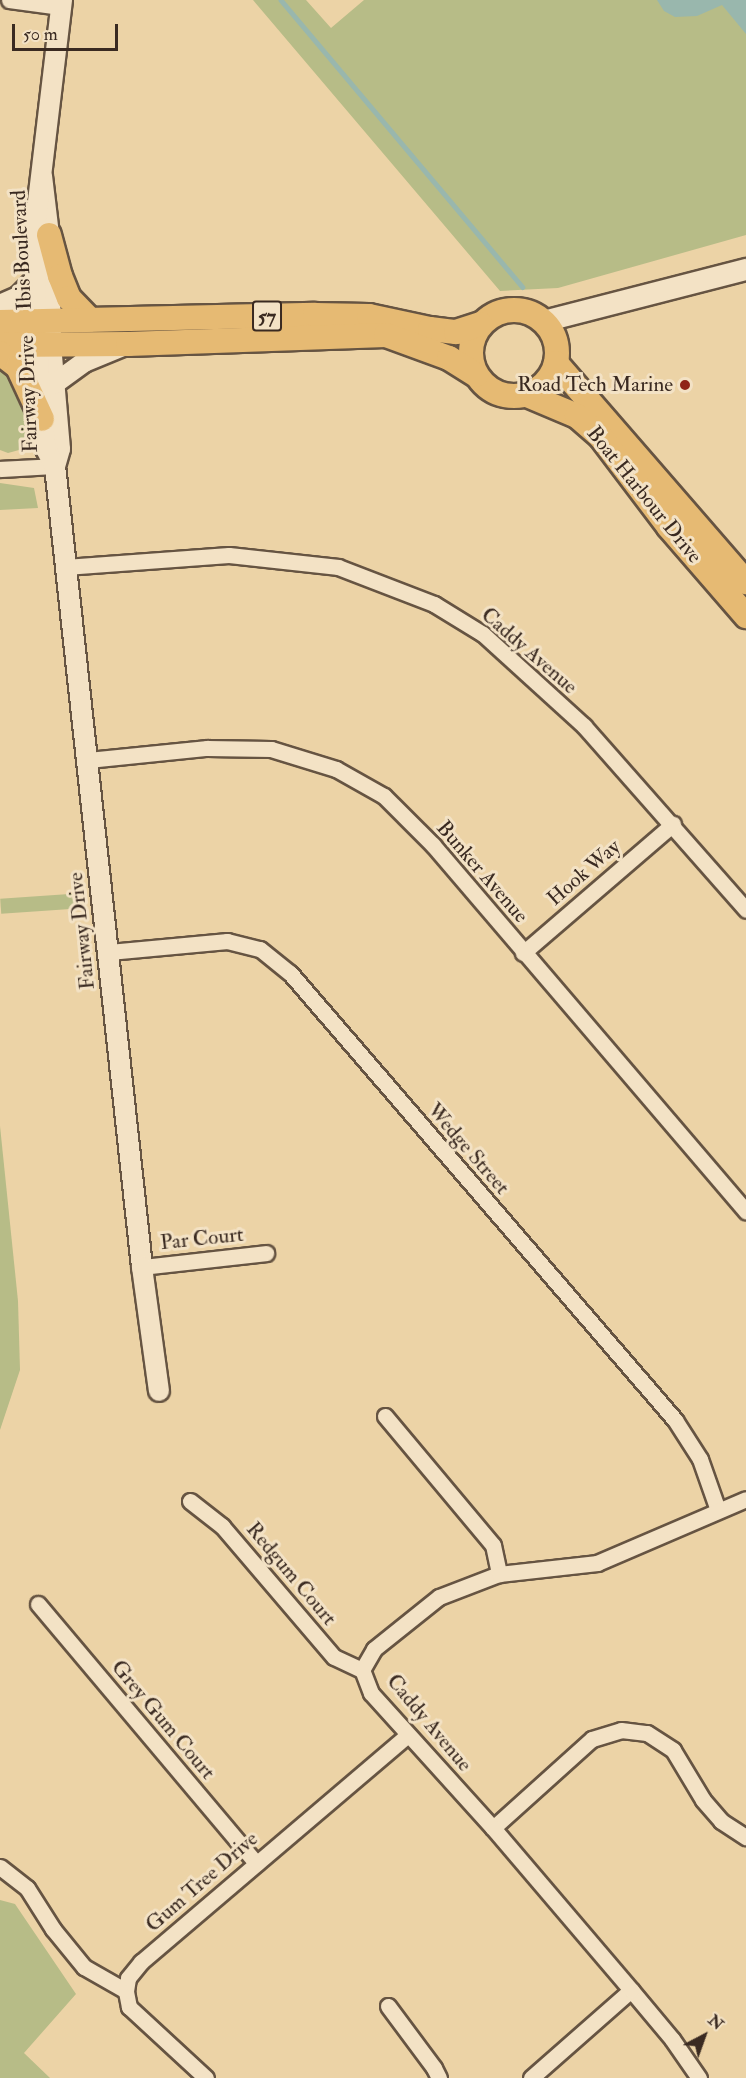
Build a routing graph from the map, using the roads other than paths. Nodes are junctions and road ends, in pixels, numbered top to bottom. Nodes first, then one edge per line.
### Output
1 (9, 0) edge
2 (62, 3) edge
3 (42, 176) junction
4 (49, 236) junction
5 (746, 269) edge
6 (35, 280) junction
7 (0, 305) edge
8 (90, 320) junction
9 (543, 321) junction
10 (0, 322) edge
11 (482, 324) junction
12 (43, 333) junction
13 (128, 344) junction
14 (0, 345) edge
15 (0, 353) edge
16 (556, 363) junction
17 (476, 375) junction
18 (54, 384) junction
19 (527, 395) junction
20 (42, 419) junction
21 (55, 466) junction
22 (0, 469) edge
23 (65, 567) junction
24 (746, 582) edge
25 (746, 616) edge
26 (88, 760) junction
27 (673, 824) junction
28 (746, 910) edge
29 (109, 952) junction
30 (523, 953) junction
31 (746, 1211) edge
32 (266, 1253) dead end
33 (142, 1267) junction
34 (159, 1391) dead end
35 (385, 1416) dead end
36 (746, 1499) edge
37 (190, 1501) dead end
38 (718, 1510) junction
39 (499, 1574) junction
40 (38, 1604) dead end
41 (363, 1670) junction
42 (408, 1735) junction
43 (493, 1828) junction
44 (746, 1837) edge
45 (256, 1863) junction
46 (0, 1867) edge
47 (631, 1990) junction
48 (126, 1991) junction
49 (388, 2006) dead end
50 (206, 2078) edge
51 (439, 2078) edge
52 (531, 2078) edge
53 (699, 2078) edge

1 - 2 street
2 - 3 street, Ibis Boulevard
3 - 4 street, Ibis Boulevard
3 - 6 street, Ibis Boulevard
4 - 8 main road
4 - 12 street, Ibis Boulevard
5 - 9 main road
6 - 7 street
6 - 12 street, Ibis Boulevard
8 - 11 main road, 57
8 - 12 main road, 57
9 - 11 main road, 57
9 - 16 main road
10 - 12 main road, 57
11 - 17 main road
12 - 13 main road, 57
12 - 14 main road, 57
12 - 18 street, Fairway Drive
12 - 20 street, Fairway Drive
13 - 17 main road, 57
13 - 18 street
15 - 20 main road
16 - 19 main road
16 - 24 main road, Boat Harbour Drive
17 - 19 main road, 57
18 - 21 street, Fairway Drive
19 - 25 main road, Boat Harbour Drive / 57
20 - 21 street, Fairway Drive
21 - 22 street
21 - 23 street, Fairway Drive
23 - 26 street, Fairway Drive
23 - 27 street, Caddy Avenue
26 - 29 street, Fairway Drive
26 - 30 street, Bunker Avenue
27 - 28 street, Caddy Avenue
27 - 30 street, Hook Way
29 - 33 street, Fairway Drive
29 - 38 street, Wedge Street
30 - 31 street, Bunker Avenue
32 - 33 street, Par Court
33 - 34 street, Fairway Drive
35 - 39 street
36 - 38 street, Caddy Avenue
37 - 41 street, Redgum Court
38 - 39 street, Caddy Avenue
39 - 41 street, Caddy Avenue
40 - 45 street, Grey Gum Court
41 - 42 street, Caddy Avenue
42 - 43 street, Caddy Avenue
42 - 45 street, Gum Tree Drive
43 - 44 street
43 - 47 street, Caddy Avenue
45 - 48 street, Gum Tree Drive
46 - 48 street
47 - 52 street
47 - 53 street, Caddy Avenue
48 - 50 street
49 - 51 street

